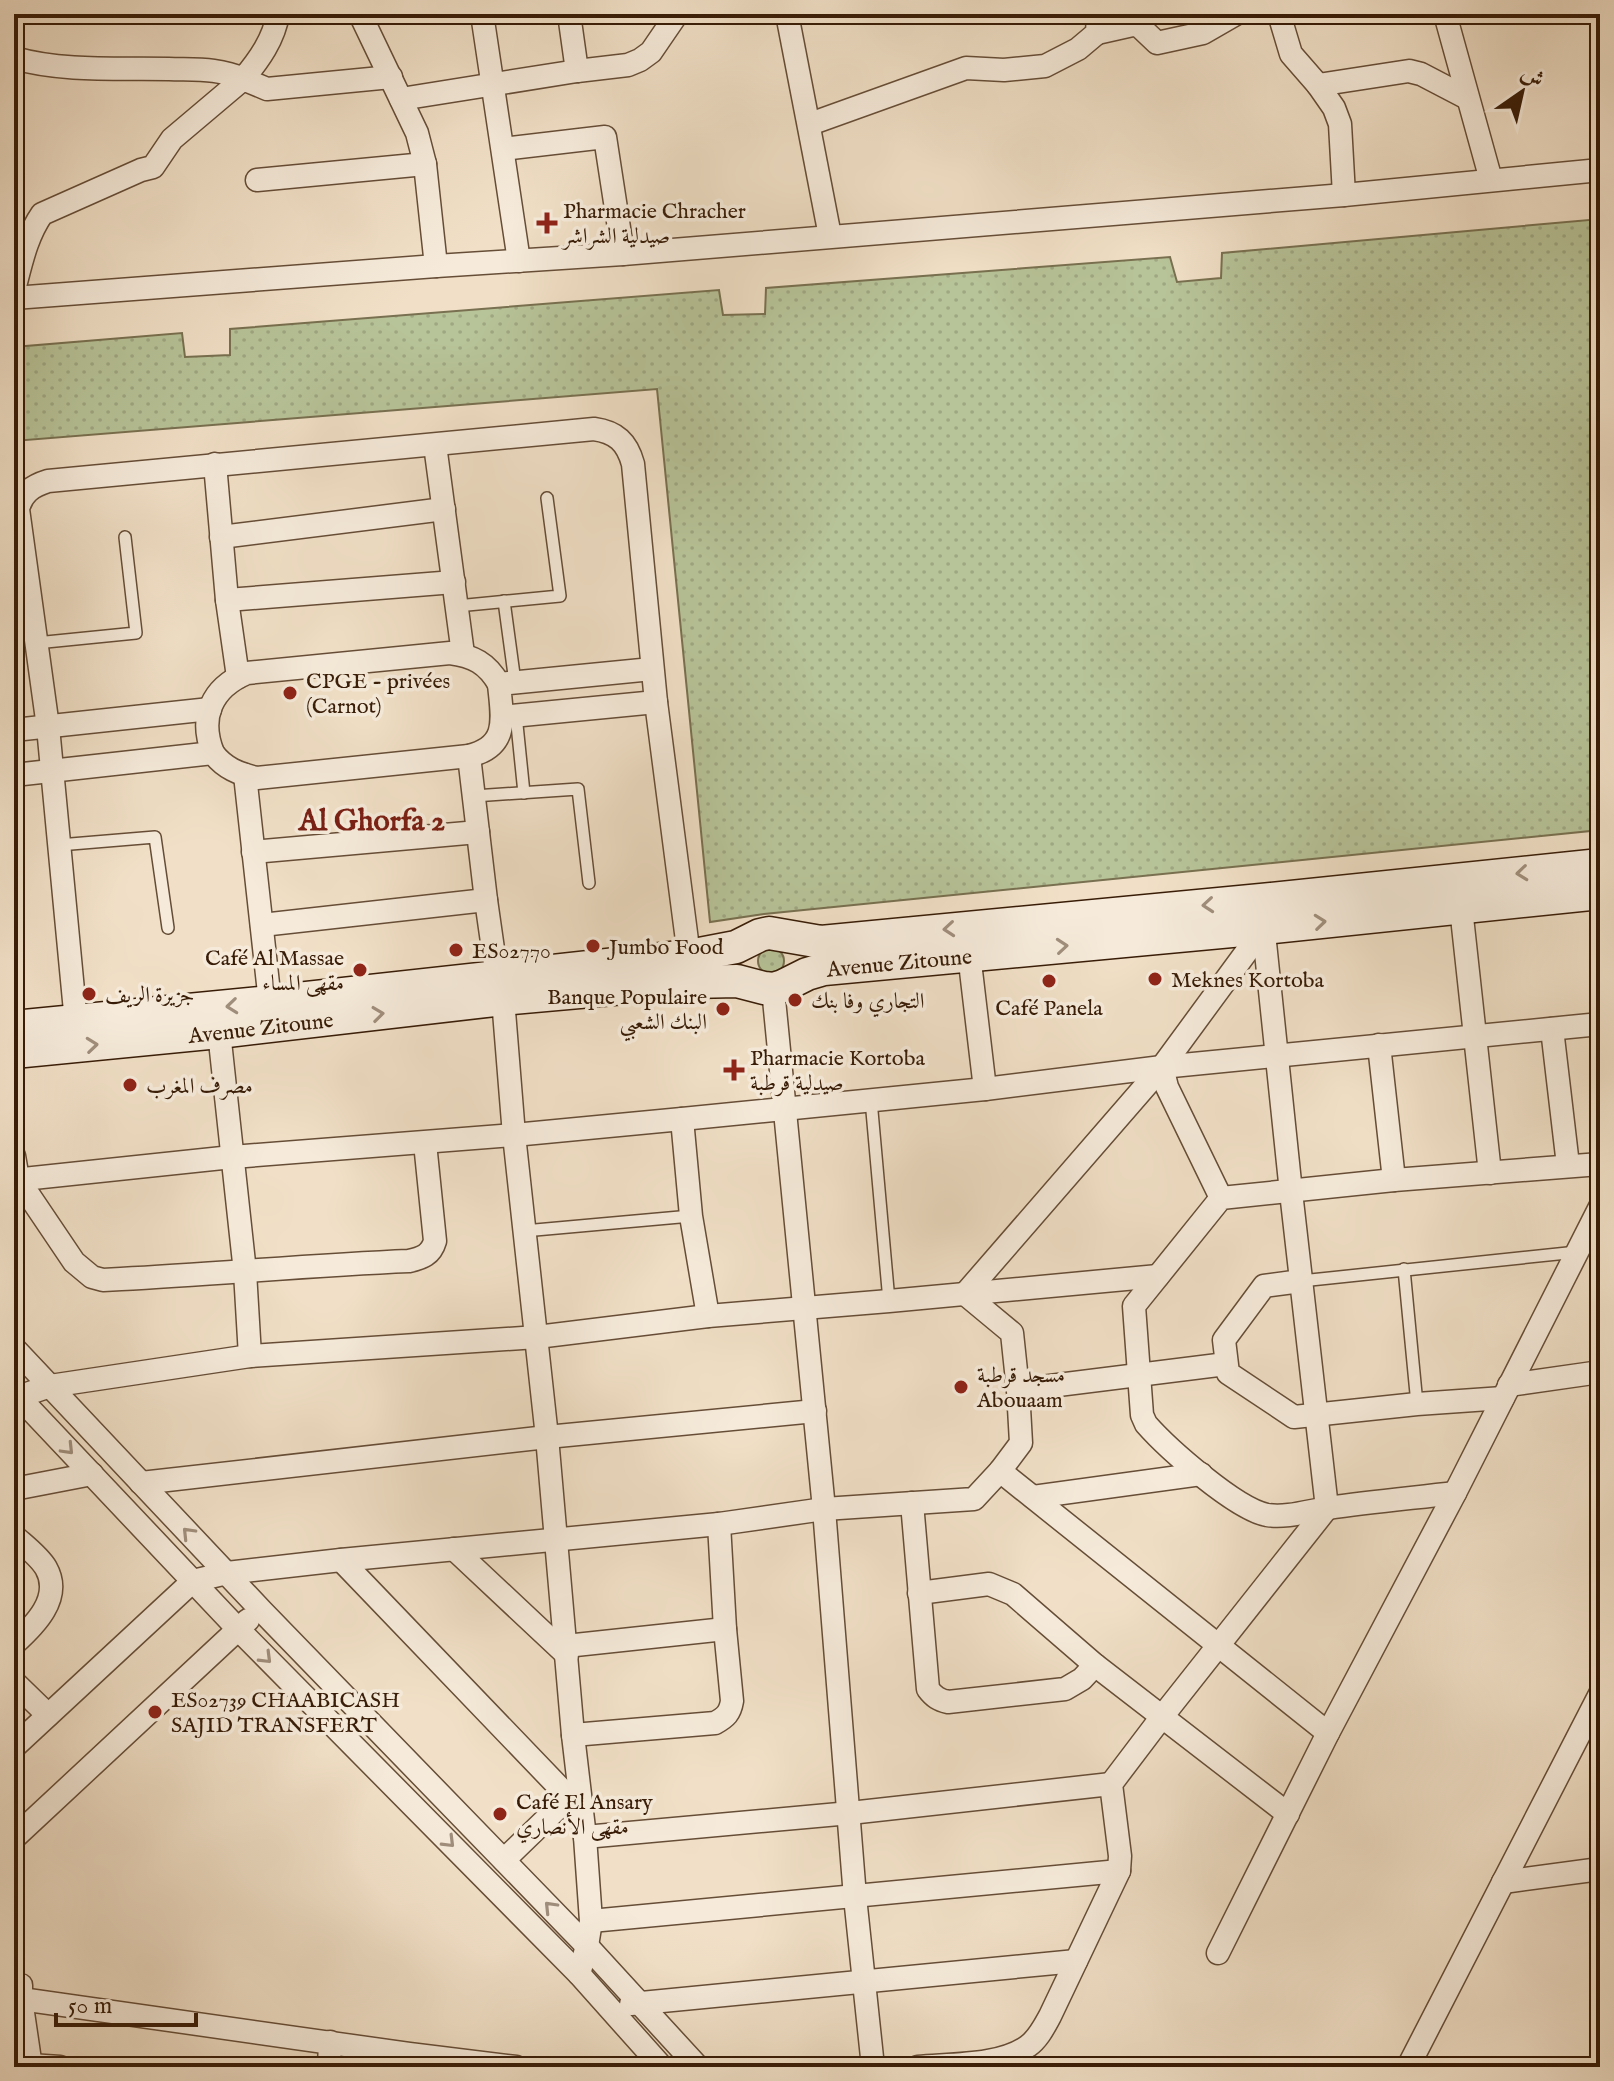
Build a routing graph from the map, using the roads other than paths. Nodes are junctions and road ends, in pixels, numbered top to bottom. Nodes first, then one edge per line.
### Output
1 (278, 14) edge
2 (360, 14) edge
3 (482, 14) edge
4 (569, 14) edge
5 (677, 14) edge
6 (787, 14) edge
7 (1236, 14) edge
8 (1279, 14) edge
9 (1445, 14) edge
10 (1097, 24) edge
11 (14, 58) edge
12 (577, 71) junction
13 (391, 77) junction
14 (243, 79) junction
15 (493, 85) junction
16 (1318, 85) junction
17 (1467, 98) junction
18 (401, 99) junction
19 (810, 124) junction
20 (503, 149) junction
21 (425, 164) junction
22 (1600, 170) edge
23 (257, 180) dead end
24 (1491, 180) junction
25 (1344, 195) junction
26 (830, 236) junction
27 (623, 254) junction
28 (519, 261) junction
29 (436, 266) junction
30 (14, 290) edge
31 (14, 298) edge
32 (435, 445) junction
33 (215, 464) junction
34 (547, 498) dead end
35 (444, 509) junction
36 (125, 537) dead end
37 (221, 537) junction
38 (454, 582) junction
39 (227, 600) junction
40 (504, 601) junction
41 (457, 606) junction
42 (36, 643) junction
43 (463, 654) junction
44 (652, 669) junction
45 (238, 677) junction
46 (507, 683) junction
47 (656, 702) junction
48 (210, 709) junction
49 (509, 716) junction
50 (48, 727) junction
51 (14, 730) edge
52 (213, 753) junction
53 (469, 756) junction
54 (52, 770) junction
55 (14, 775) edge
56 (245, 775) junction
57 (524, 793) junction
58 (474, 796) junction
59 (478, 832) junction
60 (59, 845) junction
61 (253, 852) junction
62 (1600, 865) edge
63 (589, 883) dead end
64 (1600, 893) edge
65 (486, 900) junction
66 (1461, 908) junction
67 (1262, 914) junction
68 (262, 925) junction
69 (168, 928) dead end
70 (766, 936) junction
71 (969, 954) junction
72 (689, 956) junction
73 (773, 985) junction
74 (500, 988) junction
75 (270, 1002) junction
76 (76, 1022) junction
77 (1600, 1024) edge
78 (14, 1027) edge
79 (1552, 1029) junction
80 (219, 1032) junction
81 (1476, 1037) junction
82 (1379, 1045) junction
83 (14, 1052) edge
84 (1277, 1056) junction
85 (1162, 1067) junction
86 (985, 1089) junction
87 (871, 1099) junction
88 (785, 1108) junction
89 (682, 1119) junction
90 (514, 1135) junction
91 (425, 1143) junction
92 (14, 1156) edge
93 (232, 1157) junction
94 (1600, 1164) edge
95 (1568, 1165) junction
96 (1490, 1173) junction
97 (16, 1179) edge
98 (1394, 1180) junction
99 (1291, 1192) junction
100 (1221, 1198) junction
101 (1600, 1207) edge
102 (691, 1216) junction
103 (524, 1231) junction
104 (1577, 1252) junction
105 (1404, 1269) junction
106 (245, 1272) junction
107 (1158, 1276) junction
108 (1301, 1281) junction
109 (965, 1294) junction
110 (889, 1301) junction
111 (805, 1308) junction
112 (708, 1316) junction
113 (537, 1337) junction
114 (14, 1348) edge
115 (250, 1356) junction
116 (1226, 1364) junction
117 (1600, 1372) edge
118 (1139, 1376) junction
119 (50, 1386) junction
120 (1018, 1390) junction
121 (1506, 1391) junction
122 (16, 1395) edge
123 (1417, 1404) junction
124 (815, 1411) junction
125 (1316, 1414) junction
126 (547, 1437) junction
127 (1000, 1471) junction
128 (92, 1474) junction
129 (1201, 1474) junction
130 (141, 1483) junction
131 (14, 1489) edge
132 (1455, 1493) junction
133 (1033, 1497) junction
134 (912, 1503) junction
135 (1327, 1508) junction
136 (824, 1509) junction
137 (719, 1524) junction
138 (14, 1536) edge
139 (556, 1538) junction
140 (454, 1549) junction
141 (341, 1560) junction
142 (227, 1573) junction
143 (193, 1581) junction
144 (919, 1593) junction
145 (261, 1610) junction
146 (237, 1628) junction
147 (725, 1629) junction
148 (14, 1644) edge
149 (1219, 1646) junction
150 (567, 1651) junction
151 (1095, 1665) junction
152 (14, 1682) edge
153 (1600, 1694) edge
154 (48, 1715) junction
155 (1161, 1718) junction
156 (1328, 1733) junction
157 (573, 1735) junction
158 (14, 1747) edge
159 (1111, 1784) junction
160 (575, 1804) junction
161 (850, 1813) junction
162 (1288, 1814) junction
163 (585, 1837) junction
164 (14, 1838) edge
165 (504, 1860) junction
166 (1600, 1869) edge
167 (1119, 1871) junction
168 (1503, 1882) junction
169 (855, 1897) junction
170 (591, 1921) junction
171 (587, 1946) junction
172 (1218, 1953) dead end
173 (1076, 1961) junction
174 (579, 1974) junction
175 (864, 1980) junction
176 (18, 1992) edge
177 (640, 2003) junction
178 (607, 2006) junction
179 (330, 2042) junction
180 (28, 2066) edge
181 (60, 2067) edge
182 (329, 2067) edge
183 (516, 2067) edge
184 (662, 2067) edge
185 (698, 2067) edge
186 (873, 2067) edge
187 (918, 2067) edge
188 (1408, 2067) edge

1 - 14 street
2 - 13 street
3 - 15 street
4 - 12 street
5 - 12 street
6 - 19 street
7 - 10 street
8 - 16 street
9 - 17 street
10 - 19 street
11 - 14 street
12 - 15 street
13 - 14 street
13 - 18 street
14 - 30 street
15 - 18 street
15 - 20 street
16 - 17 street
16 - 25 street
17 - 24 street
18 - 21 street
19 - 26 street
20 - 27 street
20 - 28 street
21 - 23 street
21 - 29 street
22 - 24 street
24 - 25 street
25 - 26 street
26 - 27 street
27 - 28 street
28 - 29 street
29 - 31 street
32 - 33 street
32 - 35 street
32 - 44 street
33 - 37 street
33 - 42 street
34 - 40 lane
35 - 37 street
35 - 38 street
36 - 42 lane
37 - 39 street
38 - 39 street
38 - 41 street
39 - 45 street
40 - 41 lane
40 - 46 lane
41 - 43 street
42 - 50 street
43 - 45 street
43 - 46 street
44 - 46 street
44 - 47 street
45 - 48 street
46 - 49 street
47 - 49 street
47 - 72 street
48 - 50 street
48 - 52 street
49 - 53 street
49 - 57 lane
50 - 51 street
50 - 54 street
52 - 54 street
52 - 56 street
53 - 56 street
53 - 58 street
54 - 55 street
54 - 60 street
56 - 61 street
57 - 58 lane
57 - 63 lane
58 - 59 street
59 - 61 street
59 - 65 street
60 - 69 lane
60 - 76 street
61 - 68 street
62 -> 67 main road, Avenue Zitoune
64 - 66 main road, Avenue Zitoune
65 - 68 street
65 - 74 street
67 -> 66 main road, Avenue Zitoune
66 - 81 street
67 -> 70 main road, Avenue Zitoune
71 -> 67 main road, Avenue Zitoune
67 - 84 street
67 - 85 street
68 - 75 street
70 - 72 main road, Avenue Zitoune
70 - 73 main road
70 - 73 main road
71 - 73 main road, Avenue Zitoune
71 - 86 street
72 - 74 main road, Avenue Zitoune
73 - 74 main road, Avenue Zitoune
73 - 88 street
74 - 75 main road, Avenue Zitoune
80 -> 74 main road, Avenue Zitoune
74 - 90 street
75 -> 76 main road, Avenue Zitoune
76 - 78 main road, Avenue Zitoune
77 - 79 street
79 - 81 street
79 - 95 street
83 -> 80 main road, Avenue Zitoune
80 - 93 street
81 - 82 street
81 - 96 street
82 - 84 street
82 - 98 street
84 - 85 street
84 - 99 street
85 - 86 street
85 - 100 street
85 - 109 street
86 - 87 street
87 - 88 street
87 - 110 lane
88 - 89 street
88 - 111 street
89 - 90 street
89 - 102 street
90 - 91 street
90 - 103 street
91 - 93 street
91 - 106 street
92 - 97 street
93 - 97 street
93 - 106 street
94 - 95 street
95 - 96 street
96 - 98 street
97 - 106 street
98 - 99 street
99 - 100 street
99 - 108 street
100 - 107 street
101 - 104 street
102 - 103 lane
102 - 112 street
103 - 113 street
104 - 105 lane
104 - 121 street
105 - 108 lane
105 - 123 lane
106 - 115 street
107 - 109 street
107 - 118 street
108 - 116 street
108 - 125 street
109 - 110 street
109 - 120 street
110 - 111 street
111 - 112 street
111 - 124 street
112 - 113 street
113 - 115 street
113 - 126 street
114 - 119 street
115 - 119 street
116 - 118 street
116 - 125 street
117 - 121 street
118 - 120 street
118 - 129 street
119 - 122 street
119 - 130 street
120 - 127 street
121 - 123 street
121 - 132 street
122 -> 128 street
123 - 125 street
124 - 126 street
124 - 136 street
125 - 135 street
126 - 130 street
126 - 139 street
127 - 133 street
127 - 134 street
128 - 131 street
128 - 143 street
129 - 133 street
129 - 135 street
142 -> 130 street
132 - 135 street
132 - 156 street
133 - 149 street
134 - 136 street
134 - 144 street
135 - 149 street
136 - 137 street
136 - 161 street
137 - 139 street
137 - 147 street
138 - 148 street
139 - 140 street
139 - 150 street
140 - 141 street
140 - 150 street
141 - 142 street
141 - 160 street
142 - 143 street
142 - 145 street
143 - 146 street
143 - 154 street
144 - 151 street
144 - 151 street
145 - 146 street
145 - 165 street
146 - 164 street
146 -> 174 street
147 - 150 street
147 - 157 street
149 - 155 street
149 - 156 street
150 - 157 street
151 - 155 street
152 - 154 street
153 - 168 street
154 - 158 street
155 - 159 street
155 - 162 street
156 - 162 street
157 - 160 street
159 - 161 street
159 - 167 street
160 - 163 street
160 - 165 street
161 - 163 street
161 - 169 street
162 - 172 street
163 - 170 street
171 -> 165 street
166 - 168 street
167 - 169 street
167 - 173 street
168 - 188 street
169 - 170 street
169 - 175 street
170 - 171 street
171 - 174 street
171 - 177 street
173 - 175 street
173 - 187 street
174 - 178 street
175 - 177 street
175 - 186 street
176 - 179 street
176 - 180 street
177 - 178 street
177 - 185 street
178 - 184 street
179 - 182 street
179 - 183 street
180 - 181 street

